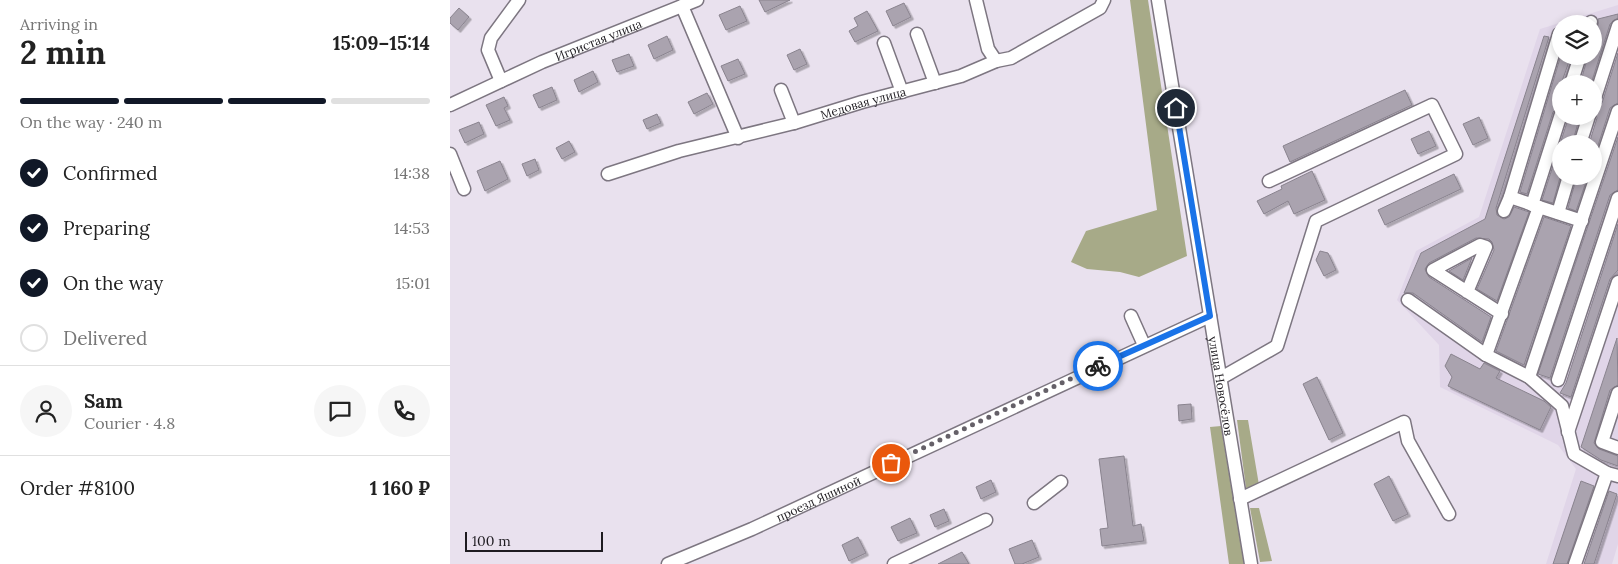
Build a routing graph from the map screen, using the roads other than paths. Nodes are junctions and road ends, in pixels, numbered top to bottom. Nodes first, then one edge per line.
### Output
1 (519, 0) edge
2 (697, 0) edge
3 (976, 0) edge
4 (1104, 0) edge
5 (1158, 0) edge
6 (682, 6) junction
7 (1618, 26) edge
8 (917, 34) dead end
9 (884, 43) dead end
10 (1552, 57) edge
11 (996, 61) junction
12 (1602, 76) edge
13 (501, 80) junction
14 (935, 83) junction
15 (781, 90) dead end
16 (902, 92) junction
17 (450, 105) edge
18 (1618, 111) edge
19 (794, 123) junction
20 (1558, 125) edge
21 (738, 138) junction
22 (450, 154) edge
23 (608, 174) dead end
24 (1270, 181) dead end
25 (1566, 185) edge
26 (464, 189) dead end
27 (1510, 197) junction
28 (1618, 198) edge
29 (1535, 206) junction
30 (1504, 211) dead end
31 (1558, 213) junction
32 (1582, 221) junction
33 (1618, 282) edge
34 (1467, 292) dead end
35 (1408, 300) dead end
36 (1502, 314) junction
37 (1131, 316) dead end
38 (1210, 316) junction
39 (1144, 345) junction
40 (1486, 355) junction
41 (1529, 377) junction
42 (1221, 378) junction
43 (1558, 380) dead end
44 (1618, 393) edge
45 (1568, 433) junction
46 (1618, 448) edge
47 (1612, 474) edge
48 (1061, 482) dead end
49 (1240, 499) junction
50 (1034, 503) dead end
51 (1449, 514) dead end
52 (986, 520) dead end
53 (668, 564) edge
54 (894, 564) edge
55 (1252, 564) edge
56 (1575, 564) edge

1 - 13 street
2 - 6 street, Игристая улица
3 - 11 street
4 - 11 street, Медовая улица
5 - 38 street, улица Новосёлов
6 - 13 street, Игристая улица
6 - 21 street
7 - 12 street
8 - 14 street
9 - 16 street
10 - 27 street
11 - 14 street, Медовая улица
13 - 17 street, Игристая улица
14 - 16 street, Медовая улица
15 - 19 street
16 - 19 street, Медовая улица
18 - 32 street
19 - 21 street, Медовая улица
20 - 29 street
21 - 23 street, Медовая улица
22 - 26 street
24 - 42 street
25 - 31 street
27 - 29 street
27 - 30 street
28 - 43 street
29 - 31 street
29 - 36 street
31 - 32 street
32 - 41 street
33 - 45 street
34 - 36 street
35 - 40 street
36 - 40 street
37 - 39 street
38 - 39 street, проезд Яшиной
38 - 42 street, улица Новосёлов
39 - 53 street, проезд Яшиной
40 - 41 street
41 - 45 street
42 - 49 street, улица Новосёлов
44 - 46 street
45 - 47 street
47 - 56 street
48 - 50 street
49 - 51 street
49 - 55 street, улица Новосёлов
52 - 54 street

